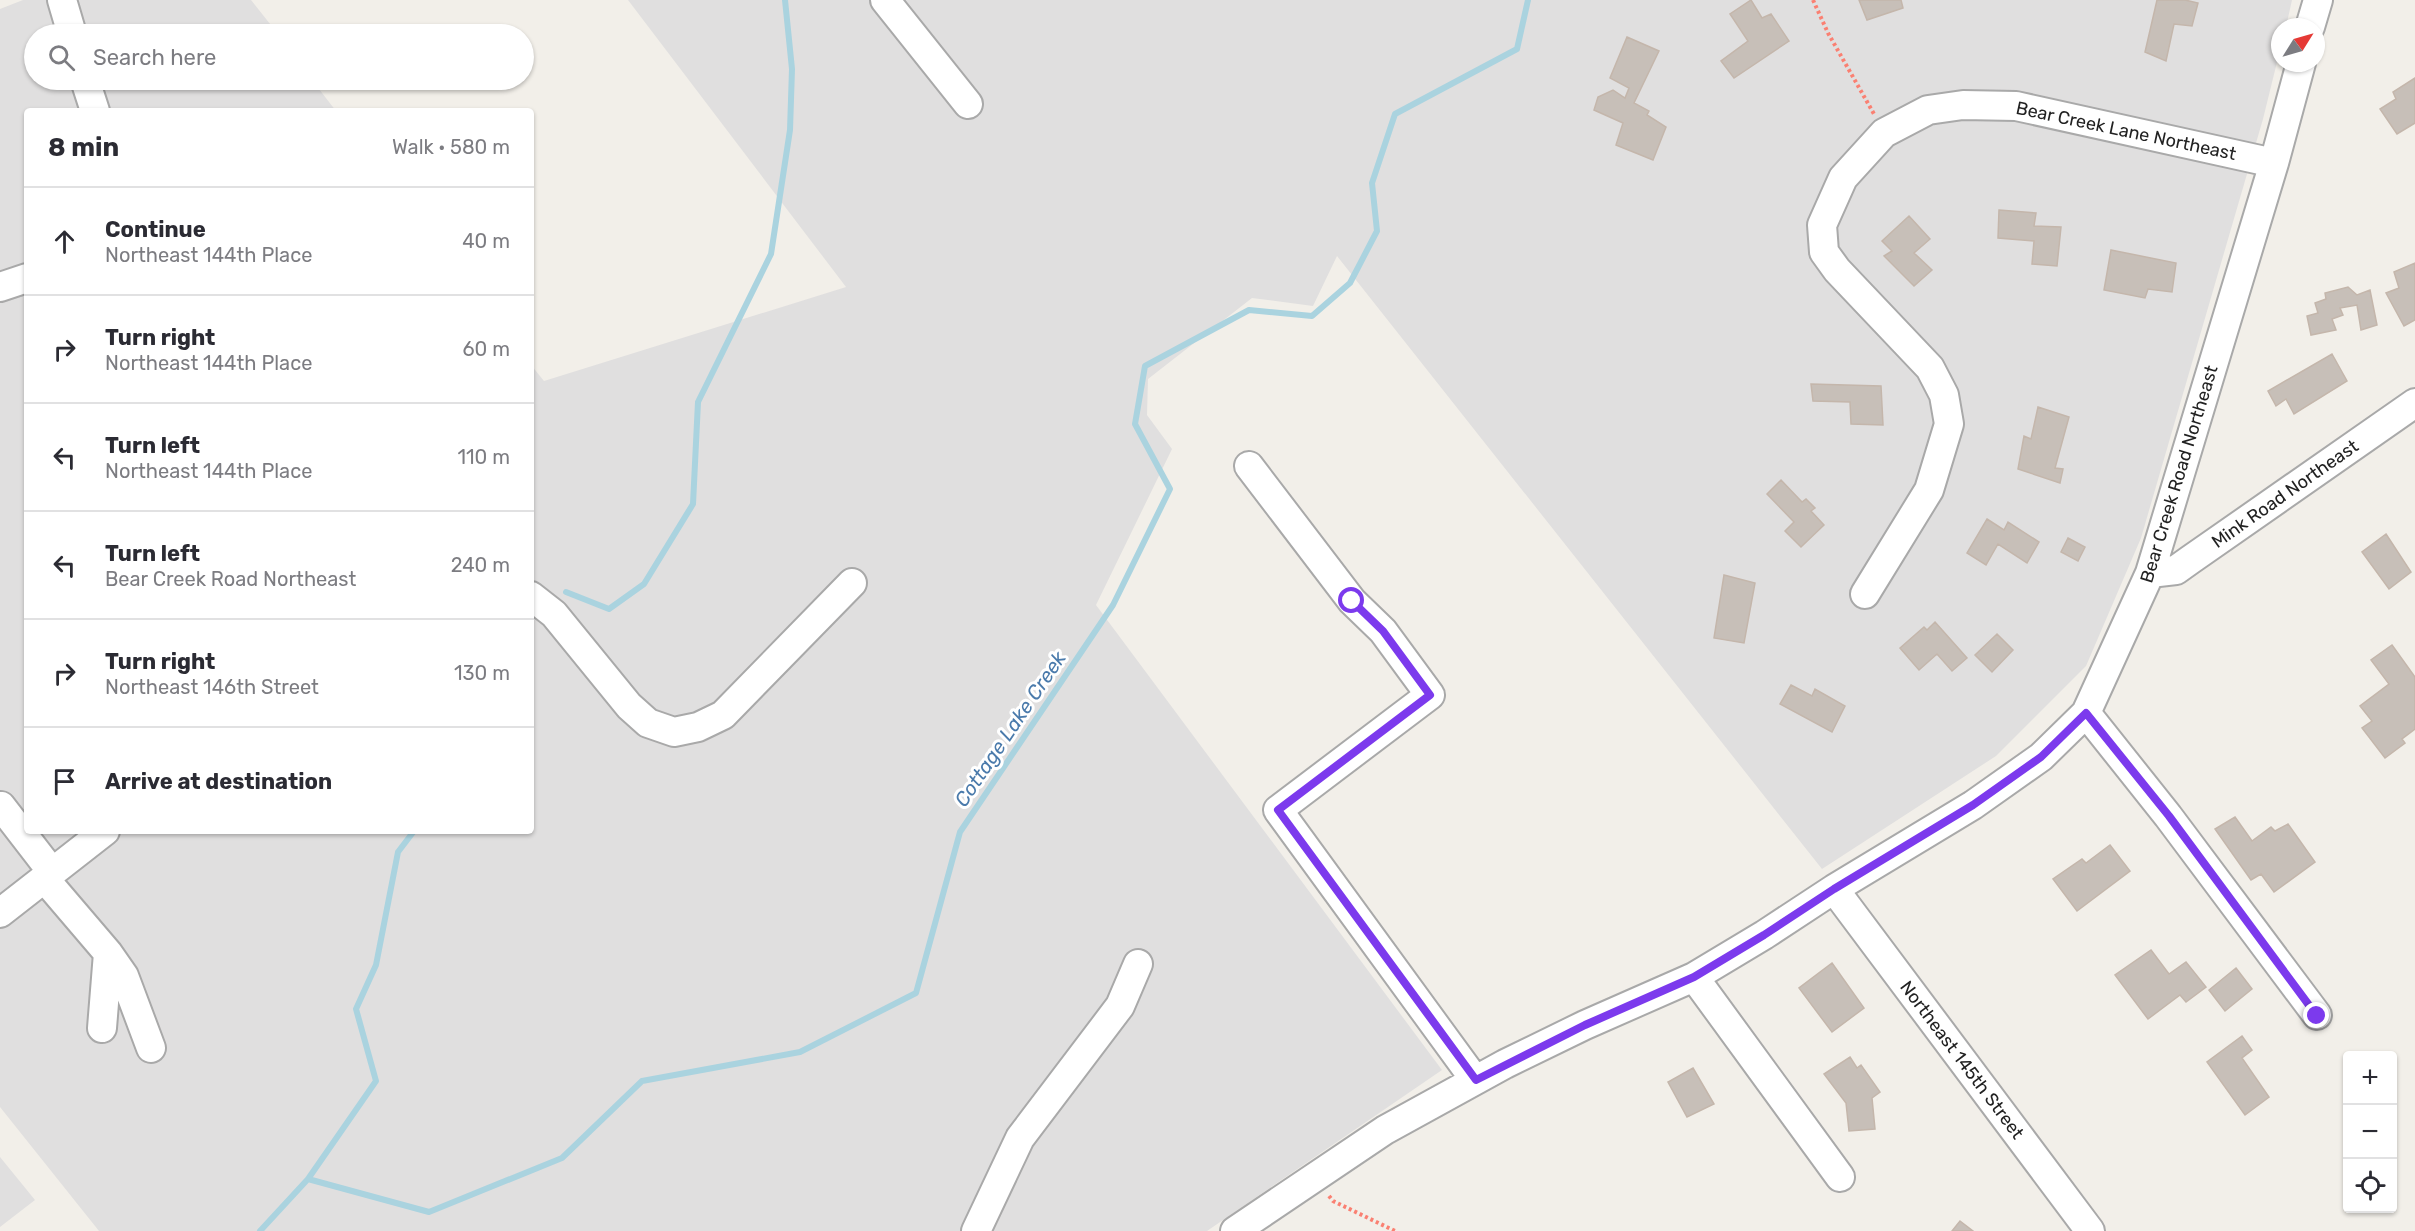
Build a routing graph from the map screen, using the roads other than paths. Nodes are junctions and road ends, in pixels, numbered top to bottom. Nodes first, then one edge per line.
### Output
1 (62, 0) edge
2 (885, 0) edge
3 (2318, 0) edge
4 (2313, 18) edge
5 (69, 24) edge
6 (2299, 72) edge
7 (88, 90) edge
8 (968, 104) dead end
9 (94, 108) edge
10 (2274, 163) junction
11 (24, 279) edge
12 (0, 286) edge
13 (2415, 403) edge
14 (1249, 466) dead end
15 (2150, 573) junction
16 (852, 583) dead end
17 (1865, 594) dead end
18 (534, 598) edge
19 (2086, 713) junction
20 (2, 806) dead end
21 (101, 834) edge
22 (48, 875) junction
23 (1834, 889) junction
24 (0, 913) edge
25 (108, 953) junction
26 (1138, 964) dead end
27 (1694, 977) junction
28 (2317, 1016) dead end
29 (102, 1028) dead end
30 (152, 1048) dead end
31 (1476, 1080) junction
32 (1840, 1177) dead end
33 (976, 1231) edge
34 (1235, 1231) edge
35 (2090, 1231) edge

1 - 5 street
2 - 8 street
3 - 4 street
6 - 10 street, Bear Creek Road Northeast
7 - 9 street
10 - 15 street, Bear Creek Road Northeast
10 - 17 street, Bear Creek Lane Northeast
11 - 12 street
13 - 15 street, Mink Road Northeast
14 - 31 street
15 - 19 street, Bear Creek Road Northeast
16 - 18 street
19 - 23 street, Bear Creek Road Northeast
19 - 28 street
20 - 22 street
21 - 22 street
22 - 24 street
22 - 25 street
23 - 27 street, Bear Creek Road Northeast
23 - 35 street, Northeast 145th Street
25 - 29 street
25 - 30 street
26 - 33 street
27 - 31 street, Bear Creek Road Northeast
27 - 32 street
31 - 34 street, Bear Creek Road Northeast

